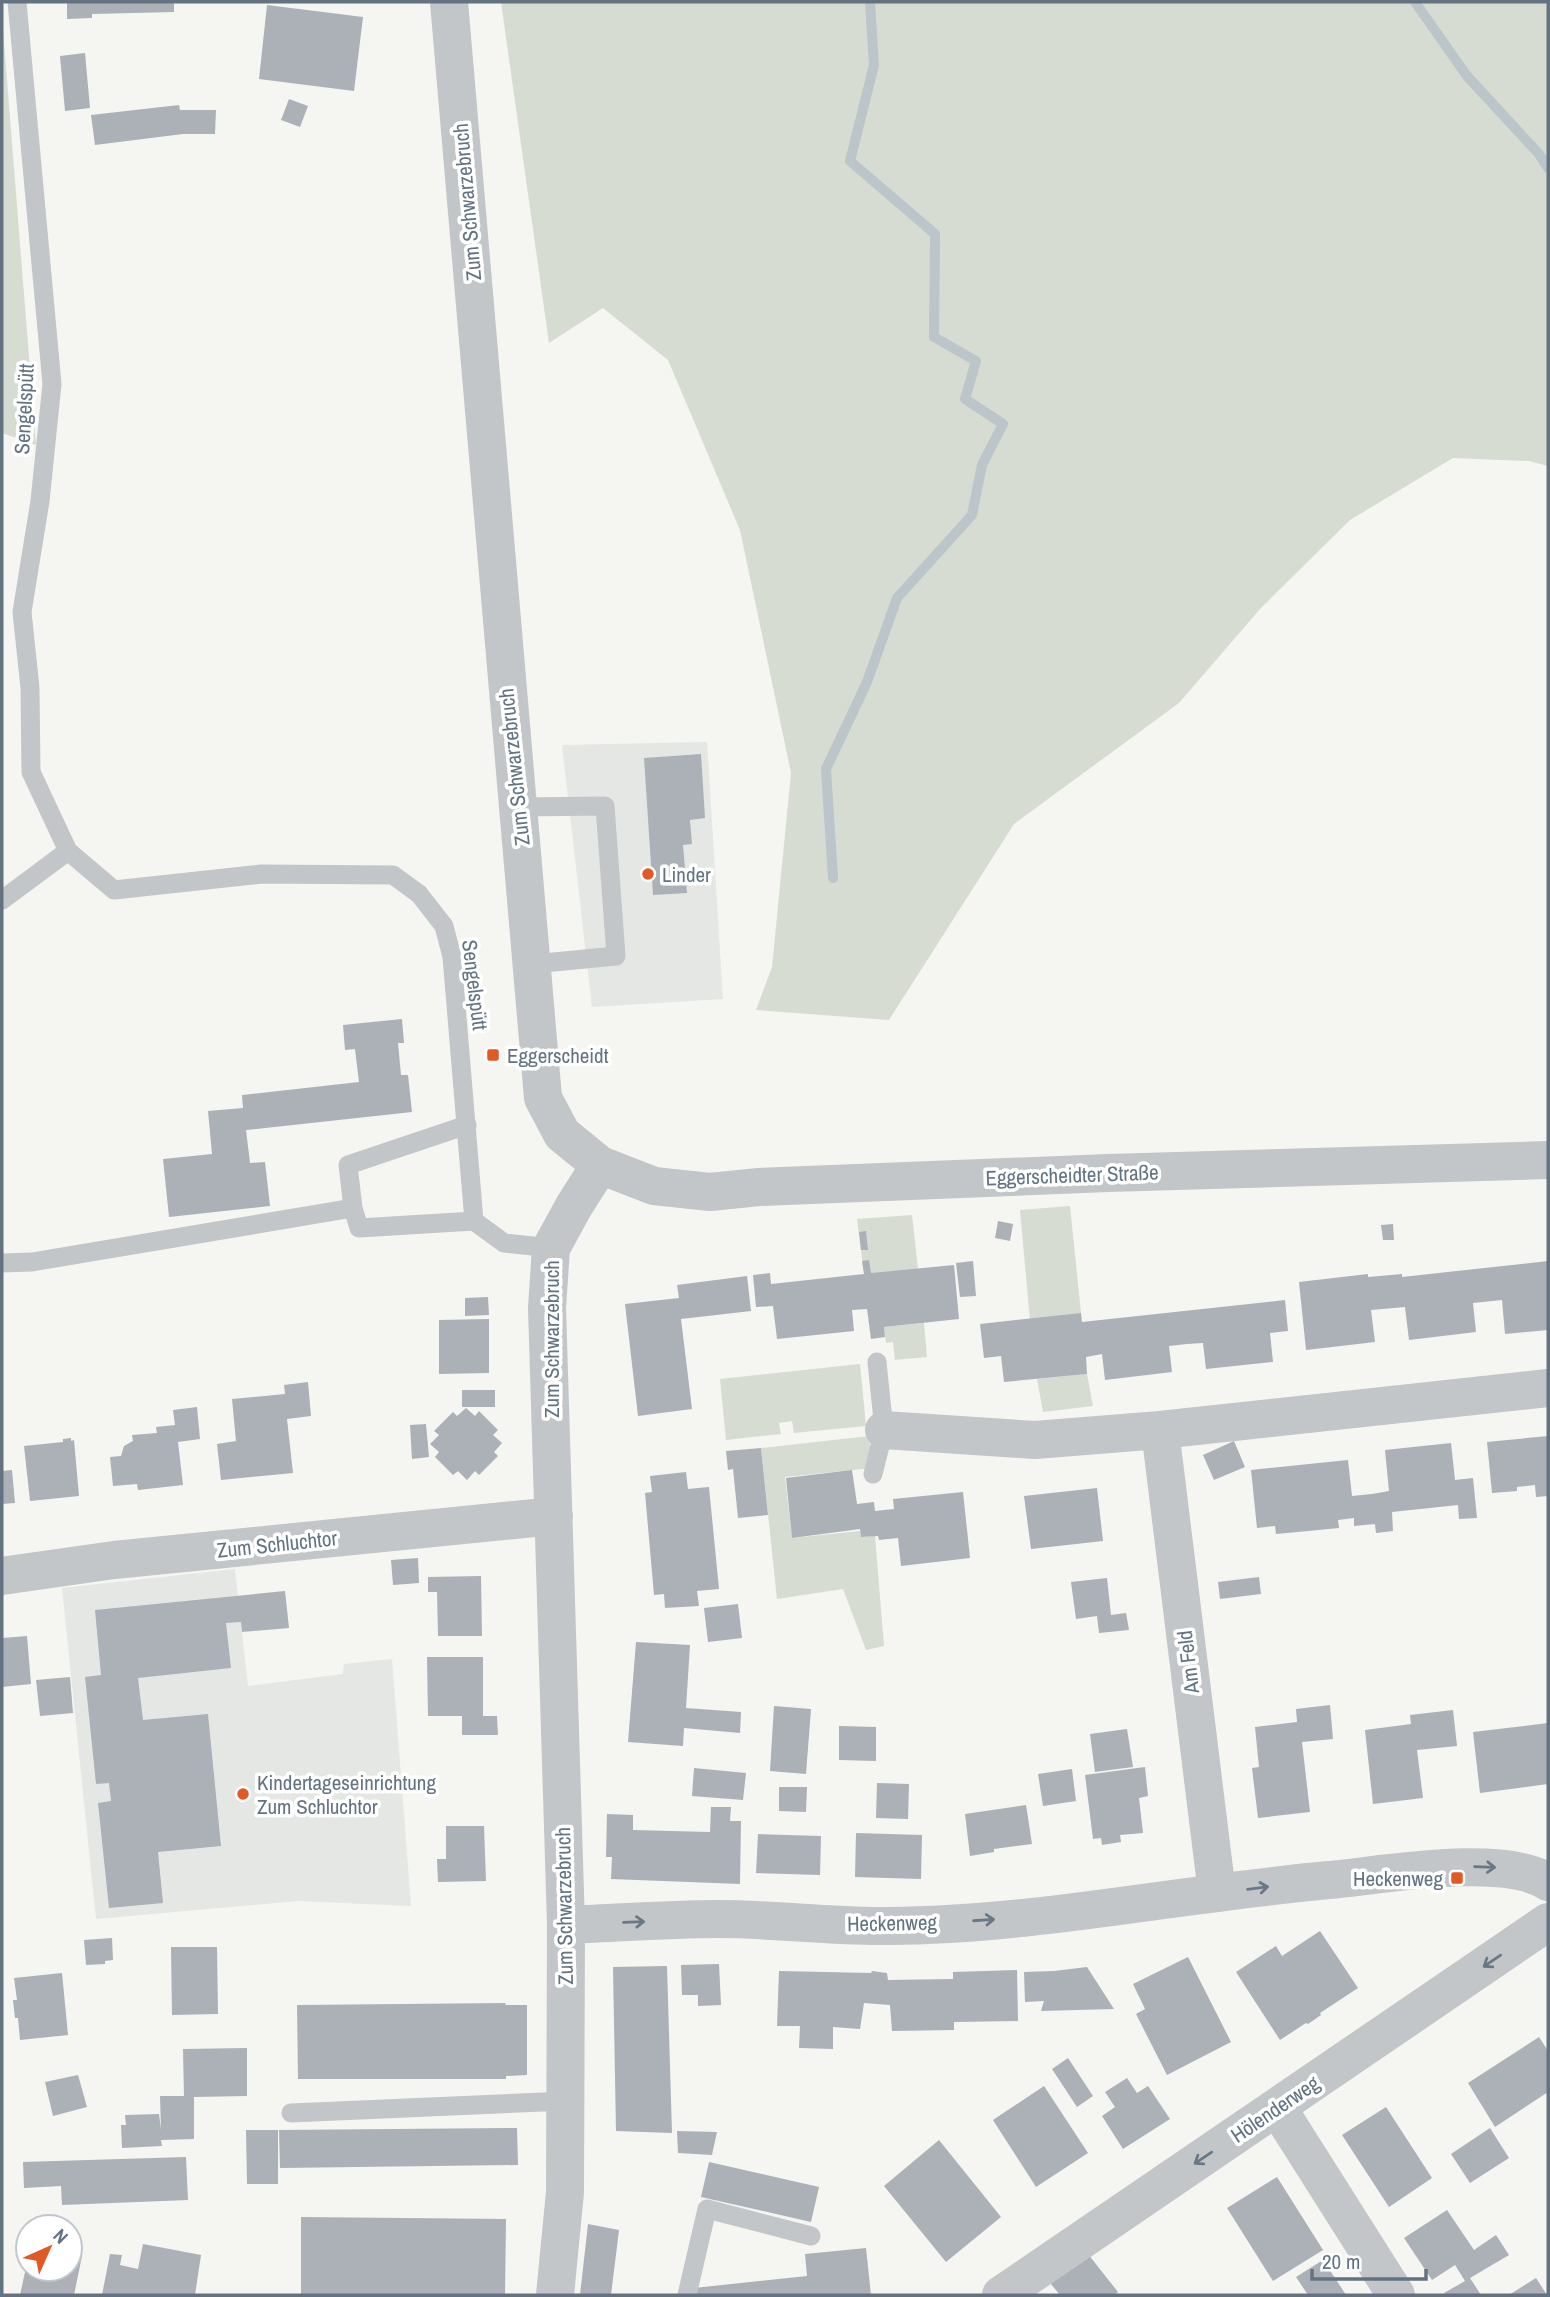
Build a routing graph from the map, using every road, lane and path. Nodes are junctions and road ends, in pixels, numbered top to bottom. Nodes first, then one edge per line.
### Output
1 (17, 2) edge
2 (449, 2) edge
3 (519, 807) junction
4 (68, 851) junction
5 (2, 900) edge
6 (533, 964) junction
7 (467, 1125) junction
8 (1548, 1160) edge
9 (600, 1165) junction
10 (354, 1208) junction
11 (474, 1221) junction
12 (551, 1248) junction
13 (2, 1263) edge
14 (877, 1362) dead end
15 (1548, 1388) edge
16 (884, 1430) junction
17 (1160, 1430) junction
18 (873, 1474) dead end
19 (554, 1516) junction
20 (2, 1576) edge
21 (1548, 1882) edge
22 (1217, 1893) junction
23 (1548, 1922) edge
24 (566, 1925) junction
25 (566, 2101) junction
26 (1276, 2107) junction
27 (291, 2113) dead end
28 (811, 2236) dead end
29 (555, 2295) edge
30 (687, 2295) edge
31 (1001, 2295) edge
32 (1396, 2295) edge

1 - 4 lane, Sengelspütt
2 - 3 street, Zum Schwarzebruch
3 - 6 street, Zum Schwarzebruch
3 - 6 lane
4 - 5 lane
4 - 7 lane, Sengelspütt
6 - 9 street, Zum Schwarzebruch
7 - 10 lane
7 - 11 lane, Sengelspütt
8 - 9 street, Eggerscheidter Straße
9 - 12 street, Zum Schwarzebruch
10 - 11 lane
10 - 13 lane
11 - 12 lane
12 - 19 street, Zum Schwarzebruch
14 - 16 lane
15 - 17 street
16 - 17 street
16 - 18 lane
17 - 22 street, Am Feld
19 - 20 street, Zum Schluchtor
19 - 24 street, Zum Schwarzebruch
22 -> 21 street, Heckenweg
24 -> 22 street, Heckenweg
23 -> 26 street, Hölenderweg
24 - 25 street, Zum Schwarzebruch
25 - 27 lane
25 - 29 street, Zum Schwarzebruch
26 -> 31 street, Hölenderweg
26 - 32 street
28 - 30 lane

